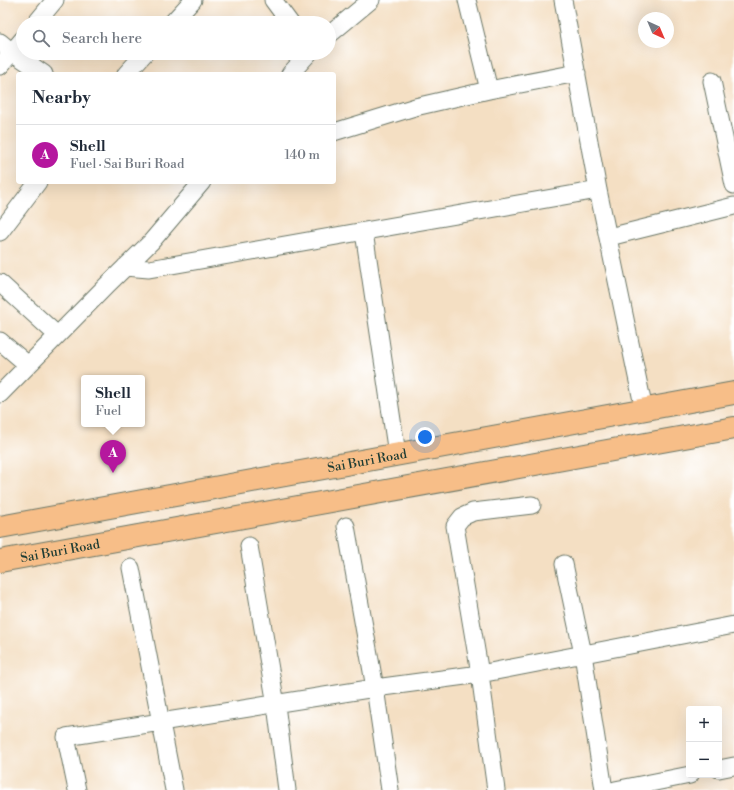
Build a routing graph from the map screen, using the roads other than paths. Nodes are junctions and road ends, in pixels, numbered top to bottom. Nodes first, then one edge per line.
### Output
1 (55, 0) edge
2 (193, 0) edge
3 (272, 0) edge
4 (371, 0) edge
5 (467, 0) edge
6 (563, 0) edge
7 (42, 16) edge
8 (178, 16) edge
9 (285, 16) edge
10 (336, 28) edge
11 (16, 42) edge
12 (6, 47) edge
13 (16, 54) edge
14 (24, 60) edge
15 (139, 60) edge
16 (302, 60) edge
17 (0, 66) edge
18 (41, 72) edge
19 (128, 72) edge
20 (292, 72) edge
21 (577, 73) junction
22 (712, 81) dead end
23 (489, 90) junction
24 (336, 131) edge
25 (36, 184) edge
26 (200, 184) edge
27 (734, 185) edge
28 (598, 190) junction
29 (734, 206) edge
30 (0, 232) edge
31 (364, 232) junction
32 (609, 237) junction
33 (125, 267) junction
34 (0, 283) edge
35 (57, 335) junction
36 (0, 341) edge
37 (28, 365) junction
38 (734, 393) edge
39 (0, 394) edge
40 (644, 410) junction
41 (734, 428) edge
42 (397, 454) junction
43 (532, 505) dead end
44 (346, 526) dead end
45 (0, 527) edge
46 (249, 546) dead end
47 (0, 561) edge
48 (564, 564) dead end
49 (131, 568) dead end
50 (734, 625) edge
51 (583, 654) junction
52 (480, 674) junction
53 (375, 688) junction
54 (276, 705) junction
55 (162, 723) junction
56 (734, 766) edge
57 (722, 768) edge
58 (686, 776) edge
59 (77, 790) edge
60 (174, 790) edge
61 (287, 790) edge
62 (390, 790) edge
63 (496, 790) edge
64 (604, 790) edge
65 (615, 790) edge

1 - 7 street
2 - 8 street
3 - 9 street
4 - 10 street
5 - 23 street
6 - 21 street
11 - 12 street
12 - 13 street
12 - 17 street
14 - 18 street
15 - 19 street
16 - 20 street
21 - 23 street
21 - 28 street
22 - 27 street
23 - 24 street
25 - 30 street
26 - 33 street
28 - 31 street
28 - 32 street
29 - 32 street
31 - 33 street
31 - 42 street
32 - 40 street
33 - 35 street
34 - 35 street
35 - 37 street
36 - 37 street
37 - 39 street
38 - 40 main road, Sai Buri Road
40 - 42 main road, Sai Buri Road
41 - 47 main road, Sai Buri Road
42 - 45 main road, Sai Buri Road
43 - 52 street
44 - 53 street
46 - 54 street
48 - 51 street
49 - 55 street
50 - 51 street
51 - 52 street
51 - 64 street
52 - 53 street
52 - 63 street
53 - 54 street
53 - 62 street
54 - 55 street
54 - 61 street
55 - 59 street
55 - 60 street
56 - 57 street
58 - 65 street

